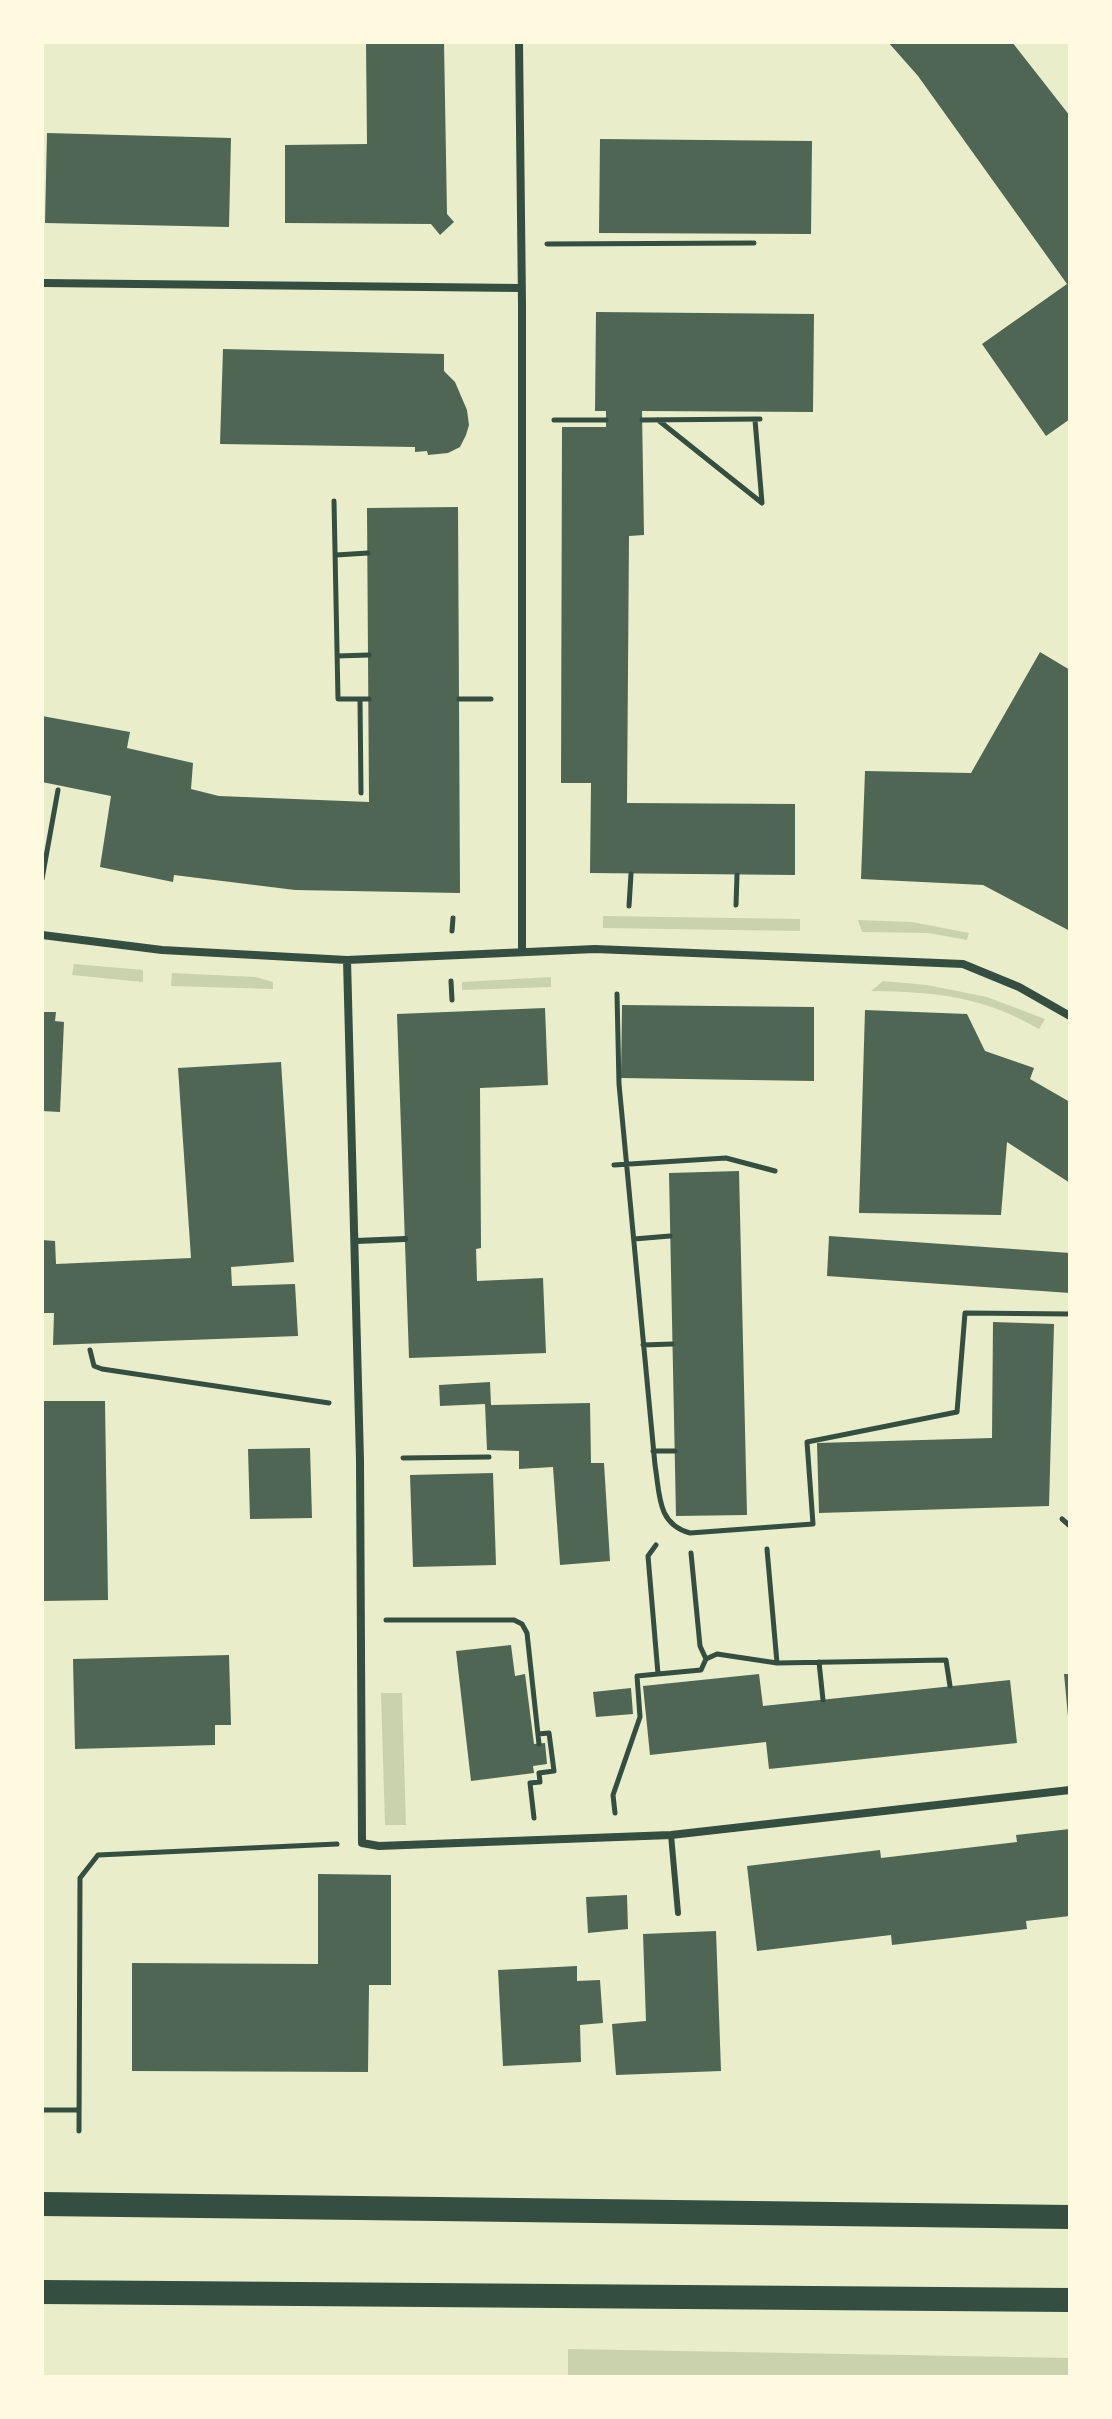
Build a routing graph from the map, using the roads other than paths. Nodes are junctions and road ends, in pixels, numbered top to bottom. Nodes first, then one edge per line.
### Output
1 (519, 42) edge
2 (42, 283) edge
3 (521, 288) junction
4 (42, 935) edge
5 (522, 951) junction
6 (347, 960) junction
7 (1070, 1016) edge
8 (405, 1239) dead end
9 (356, 1241) junction
10 (1070, 1790) edge
11 (671, 1835) junction
12 (678, 1913) dead end
13 (42, 2204) edge
14 (1070, 2217) edge
15 (42, 2292) edge
16 (1070, 2300) edge

1 - 3 street
2 - 3 street
3 - 5 street
4 - 6 street
5 - 6 street
5 - 7 street
6 - 9 street
8 - 9 lane
9 - 11 street
10 - 11 street
11 - 12 lane
13 - 14 highway
15 - 16 highway

